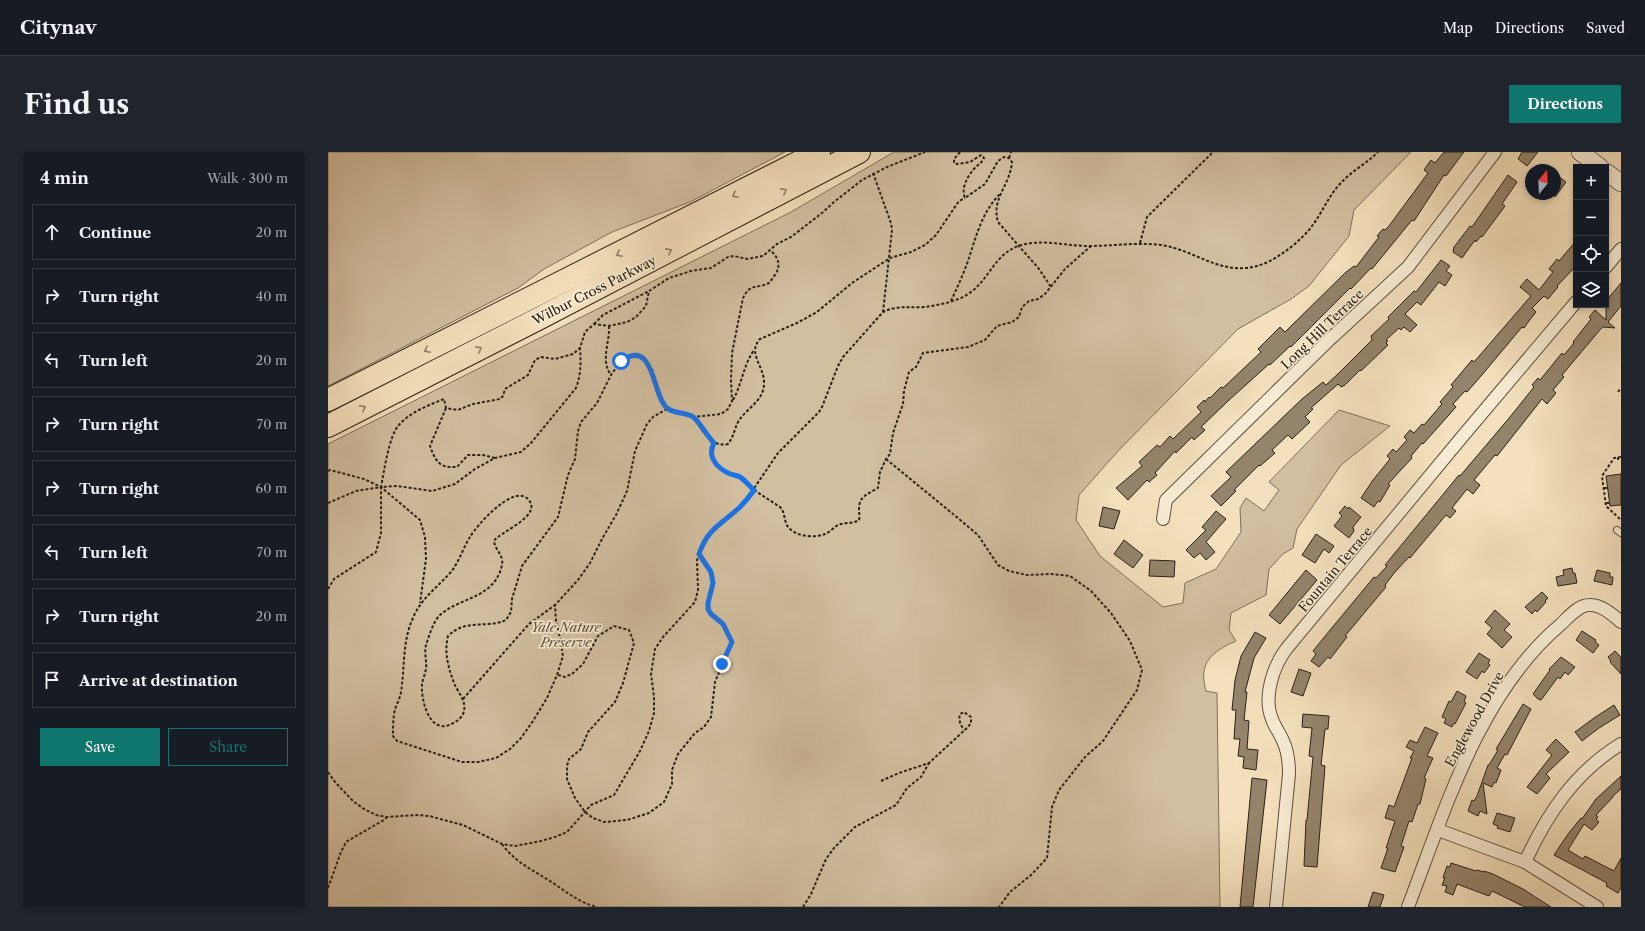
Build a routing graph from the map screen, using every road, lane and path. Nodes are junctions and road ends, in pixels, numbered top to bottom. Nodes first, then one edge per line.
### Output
1 (819, 152) edge
2 (859, 152) edge
3 (925, 152) edge
4 (960, 152) edge
5 (1011, 152) edge
6 (1213, 152) edge
7 (1378, 152) edge
8 (1495, 152) edge
9 (1580, 152) edge
10 (1009, 158) junction
11 (1596, 164) edge
12 (873, 173) junction
13 (1609, 174) edge
14 (1621, 183) edge
15 (1001, 192) junction
16 (966, 198) junction
17 (1140, 243) junction
18 (1019, 246) junction
19 (1091, 246) junction
20 (1621, 249) edge
21 (771, 251) junction
22 (890, 258) junction
23 (1609, 263) edge
24 (1051, 287) junction
25 (649, 291) junction
26 (951, 302) junction
27 (1573, 306) edge
28 (883, 312) junction
29 (594, 324) junction
30 (609, 326) junction
31 (580, 348) junction
32 (754, 350) junction
33 (611, 375) junction
34 (1621, 388) edge
35 (1618, 392) dead end
36 (328, 400) edge
37 (732, 401) junction
38 (446, 408) junction
39 (667, 409) junction
40 (693, 417) junction
41 (328, 426) edge
42 (714, 443) junction
43 (1618, 457) junction
44 (1621, 457) edge
45 (495, 458) junction
46 (886, 459) junction
47 (1618, 462) dead end
48 (328, 472) edge
49 (1603, 480) junction
50 (1607, 480) dead end
51 (381, 487) junction
52 (1604, 488) junction
53 (1608, 488) dead end
54 (754, 490) junction
55 (1605, 495) junction
56 (1609, 495) dead end
57 (328, 503) edge
58 (1606, 503) junction
59 (1610, 503) dead end
60 (1164, 519) dead end
61 (1621, 520) edge
62 (699, 554) junction
63 (328, 589) edge
64 (420, 605) junction
65 (555, 605) junction
66 (1621, 622) edge
67 (557, 675) junction
68 (463, 699) junction
69 (964, 730) junction
70 (1621, 744) edge
71 (929, 763) junction
72 (328, 772) edge
73 (881, 781) dead end
74 (585, 812) junction
75 (387, 817) junction
76 (1438, 830) junction
77 (502, 844) junction
78 (1524, 862) junction
79 (328, 888) edge
80 (597, 907) edge
81 (803, 907) edge
82 (999, 907) edge
83 (1276, 907) edge
84 (1408, 907) edge
85 (1597, 907) edge

1 -> 36 highway, Wilbur Cross Parkway
41 -> 2 highway, Wilbur Cross Parkway
3 - 12 path
4 - 16 path
5 - 10 path
6 - 17 path
7 - 17 path
8 - 60 street, Long Hill Terrace
9 - 11 main road
10 - 15 path
10 - 16 path
12 - 21 path
12 - 22 path
13 - 14 main road
15 - 18 path
15 - 26 path
16 - 22 path
17 - 19 path
18 - 19 path
18 - 24 path
18 - 26 path
19 - 24 path
20 - 23 street
21 - 25 path
21 - 37 path
22 - 28 path
22 - 32 path
24 - 46 path
25 - 29 path
25 - 30 path
26 - 28 path
27 - 83 street, Fountain Terrace
28 - 54 path
29 - 30 path
29 - 31 path
30 - 33 path
31 - 38 path
31 - 45 path
32 - 37 path
32 - 42 path
33 - 39 path
33 - 68 path
34 - 35 path
37 - 40 path
38 - 45 path
38 - 51 path
39 - 40 path
39 - 65 path
40 - 42 path
42 - 54 path
43 - 44 path
43 - 47 path
43 - 49 path
45 - 51 path
46 - 54 path
46 - 82 path
48 - 51 path
49 - 50 path
49 - 52 path
51 - 57 path
51 - 63 path
51 - 64 path
52 - 53 path
52 - 55 path
54 - 62 path
55 - 56 path
55 - 58 path
58 - 59 path
58 - 61 path
62 - 74 path
62 - 74 path
64 - 67 path
64 - 68 path
65 - 67 path
65 - 68 path
66 - 76 street, Englewood Drive
67 - 74 path
69 - 69 path
69 - 71 path
70 - 78 street
71 - 73 path
71 - 81 path
72 - 75 path
74 - 77 path
75 - 77 path
75 - 79 path
76 - 78 street
76 - 84 street, Englewood Drive
77 - 80 path
78 - 85 street

